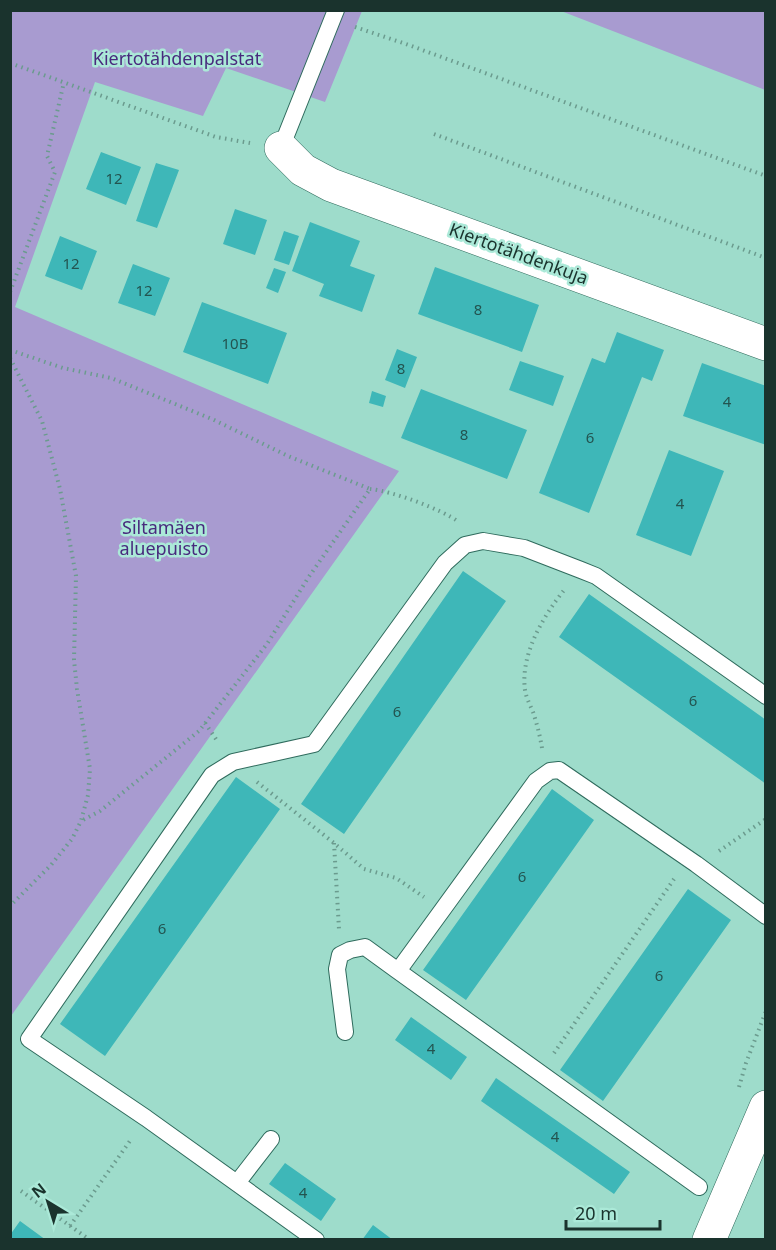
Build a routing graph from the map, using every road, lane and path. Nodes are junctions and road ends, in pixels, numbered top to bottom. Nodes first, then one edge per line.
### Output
1 (334, 15) edge
2 (10, 63) edge
3 (64, 82) junction
4 (434, 134) dead end
5 (281, 148) junction
6 (765, 176) edge
7 (765, 258) edge
8 (10, 292) edge
9 (765, 344) edge
10 (10, 350) edge
11 (10, 358) edge
12 (370, 489) junction
13 (483, 541) junction
14 (581, 570) junction
15 (765, 696) edge
16 (233, 762) junction
17 (548, 773) junction
18 (765, 819) edge
19 (81, 821) junction
20 (334, 843) junction
21 (696, 864) junction
22 (10, 906) edge
23 (442, 910) junction
24 (765, 916) edge
25 (340, 955) junction
26 (398, 971) junction
27 (345, 1032) dead end
28 (540, 1073) junction
29 (765, 1109) edge
30 (146, 1118) junction
31 (272, 1139) dead end
32 (237, 1184) junction
33 (699, 1187) dead end
34 (21, 1191) dead end
35 (70, 1226) junction
36 (90, 1239) edge
37 (316, 1239) edge
38 (709, 1239) edge

1 - 5 lane
1 - 6 path
2 - 3 path
3 - 5 path
3 - 8 path
4 - 7 path
5 - 9 street, Kiertotähdenkuja
10 - 12 path
11 - 19 path
12 - 13 path
12 - 19 path
13 - 14 lane
13 - 16 lane
14 - 15 lane
14 - 17 path
16 - 20 path
16 - 30 lane
17 - 21 lane
17 - 23 lane
18 - 21 path
19 - 22 path
20 - 23 path
20 - 25 path
21 - 24 lane
21 - 28 path
23 - 26 lane
25 - 26 lane
25 - 27 lane
26 - 28 lane
28 - 33 lane
29 - 38 street
30 - 32 lane
30 - 35 path
31 - 32 lane
32 - 37 lane
34 - 35 path
35 - 36 path

